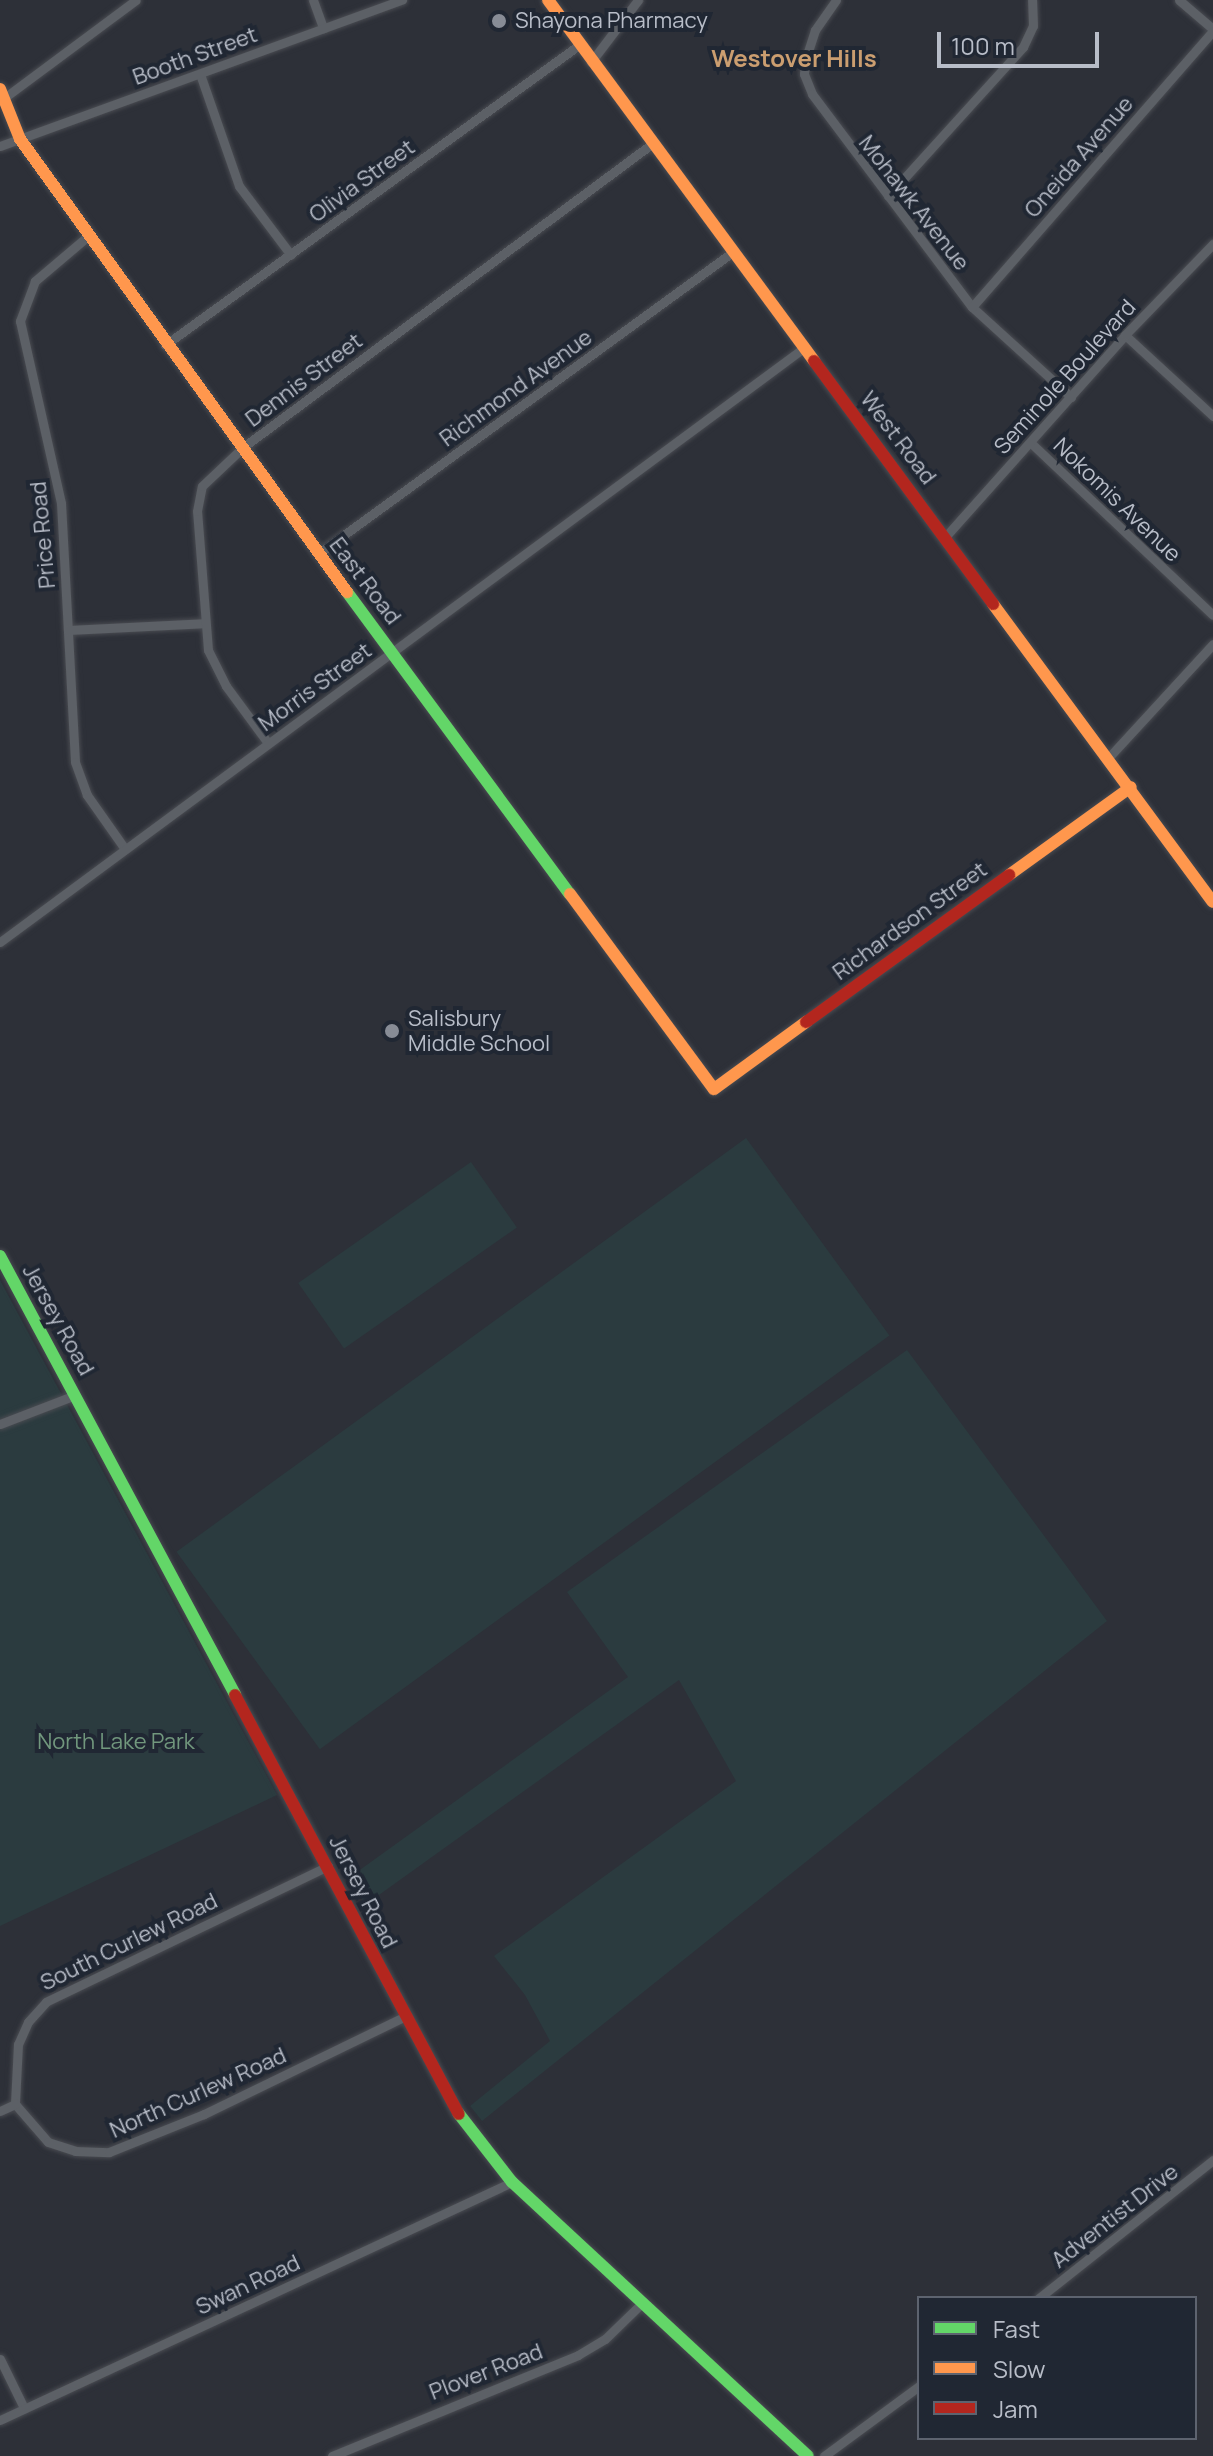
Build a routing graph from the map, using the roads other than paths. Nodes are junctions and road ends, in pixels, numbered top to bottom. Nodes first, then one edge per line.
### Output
1 (136, 0) edge
2 (313, 0) edge
3 (402, 0) edge
4 (548, 0) edge
5 (638, 0) edge
6 (836, 0) edge
7 (1032, 0) edge
8 (1179, 0) edge
9 (323, 28) junction
10 (1213, 30) edge
11 (579, 45) junction
12 (591, 62) junction
13 (200, 74) junction
14 (2, 93) edge
15 (20, 139) junction
16 (653, 143) junction
17 (0, 146) edge
18 (888, 196) junction
19 (88, 236) junction
20 (1213, 244) edge
21 (734, 251) junction
22 (291, 255) junction
23 (972, 307) junction
24 (1125, 335) junction
25 (165, 345) junction
26 (805, 347) junction
27 (1071, 397) junction
28 (1213, 416) edge
29 (1031, 443) junction
30 (242, 448) junction
31 (946, 536) junction
32 (319, 553) junction
33 (1213, 615) edge
34 (204, 623) junction
35 (68, 630) junction
36 (1213, 644) edge
37 (393, 651) junction
38 (268, 743) junction
39 (1110, 756) junction
40 (1131, 787) junction
41 (125, 849) junction
42 (1213, 902) edge
43 (0, 942) edge
44 (714, 1089) joint
45 (0, 1256) edge
46 (75, 1395) junction
47 (0, 1424) edge
48 (328, 1866) junction
49 (404, 2017) junction
50 (15, 2104) junction
51 (0, 2111) edge
52 (1213, 2160) edge
53 (512, 2182) junction
54 (1042, 2296) edge
55 (641, 2304) junction
56 (0, 2359) edge
57 (917, 2387) edge
58 (24, 2408) junction
59 (0, 2420) edge
60 (332, 2456) edge
61 (808, 2456) edge
62 (824, 2456) edge

1 - 14 street
2 - 9 street
3 - 9 street, Booth Street
4 - 11 street, West Road
5 - 12 street
6 - 18 street, Mohawk Avenue
7 - 18 street
8 - 10 street
9 - 13 street, Booth Street
10 - 23 street, Oneida Avenue
11 - 12 street, West Road
11 - 22 street, Olivia Street
12 - 16 street, West Road
13 - 15 street, Booth Street
13 - 22 street
14 - 15 street, East Road
15 - 17 street, Booth Street
15 - 19 street, East Road
16 - 21 street, West Road
16 - 30 street, Dennis Street
18 - 23 street, Mohawk Avenue
19 - 25 street, East Road
19 - 35 street, Price Road
20 - 24 street, Seminole Boulevard
21 - 26 street, West Road
21 - 32 street, Richmond Avenue
22 - 25 street, Olivia Street
23 - 27 street, Mohawk Avenue
24 - 27 street, Seminole Boulevard
24 - 28 street
25 - 30 street, East Road
26 - 31 street, West Road
26 - 37 street, Morris Street
27 - 29 street, Seminole Boulevard
29 - 31 street, Seminole Boulevard
29 - 33 street, Nokomis Avenue
30 - 32 street, East Road
30 - 34 street, Dennis Street
31 - 39 street, West Road
32 - 37 street, East Road
34 - 35 street
34 - 38 street, Dennis Street
35 - 41 street, Price Road
36 - 39 street
37 - 38 street, Morris Street
37 - 44 street, East Road
38 - 41 street, Morris Street
39 - 40 street, West Road
40 - 42 street, West Road
40 - 44 street, Richardson Street
41 - 43 street, Morris Street
45 - 46 street, Jersey Road
46 - 47 street
46 - 48 street, Jersey Road
48 - 49 street, Jersey Road
48 - 50 street, South Curlew Road
49 - 50 street, North Curlew Road
49 - 53 street, Jersey Road
50 - 51 street
52 - 54 street, Adventist Drive
53 - 55 street, Jersey Road
53 - 58 street, Swan Road
55 - 60 street, Plover Road
55 - 61 street, Jersey Road
56 - 58 street
57 - 62 street
58 - 59 street, Swan Road

